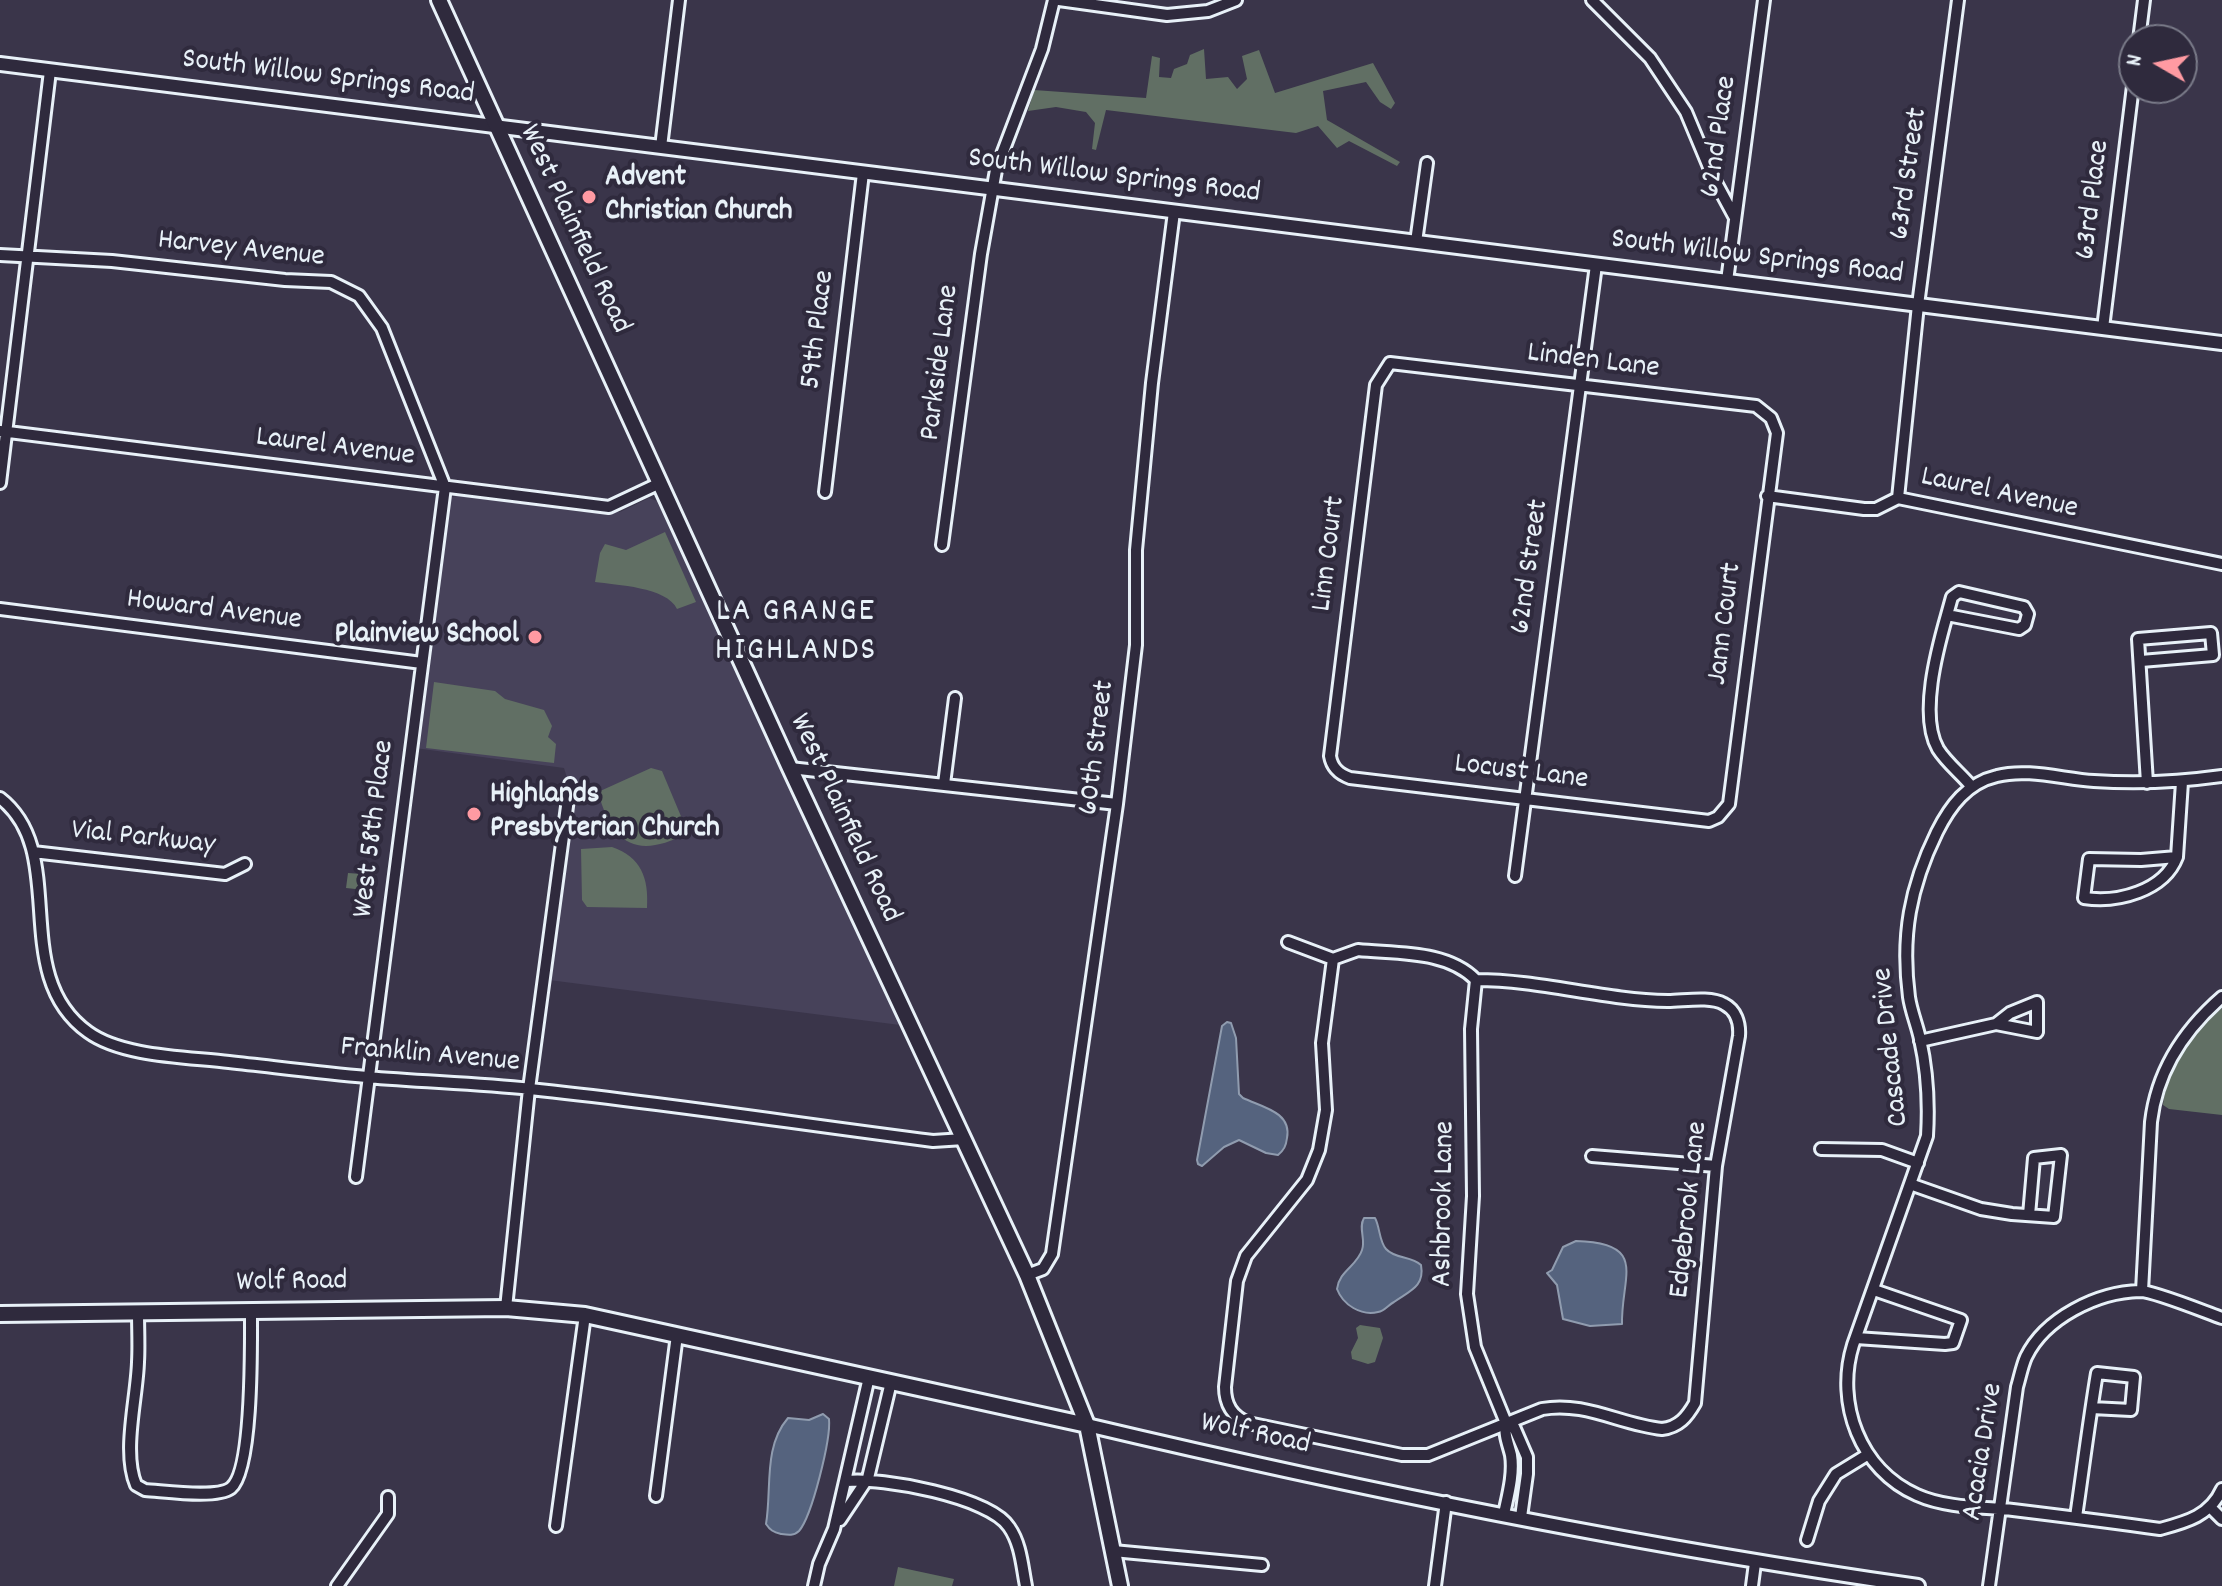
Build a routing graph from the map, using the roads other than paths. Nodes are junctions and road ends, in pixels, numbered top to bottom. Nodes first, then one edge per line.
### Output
1 (439, 0) edge
2 (679, 0) edge
3 (1056, 0) edge
4 (1236, 0) edge
5 (1592, 0) edge
6 (1764, 0) edge
7 (1958, 0) edge
8 (2144, 0) edge
9 (2141, 24) edge
10 (0, 64) edge
11 (50, 71) junction
12 (2131, 104) edge
13 (496, 127) junction
14 (661, 147) junction
15 (1427, 163) dead end
16 (863, 173) junction
17 (993, 189) junction
18 (1174, 212) junction
19 (1735, 218) junction
20 (1416, 242) junction
21 (0, 255) edge
22 (28, 256) junction
23 (1596, 265) junction
24 (1727, 281) junction
25 (1918, 305) junction
26 (2103, 328) junction
27 (2222, 343) edge
28 (1390, 363) joint
29 (1581, 385) junction
30 (3, 431) edge
31 (1777, 433) joint
32 (0, 483) edge
33 (660, 483) junction
34 (445, 487) junction
35 (825, 492) dead end
36 (1767, 496) junction
37 (1898, 498) junction
38 (942, 545) dead end
39 (2222, 564) edge
40 (0, 609) edge
41 (1947, 615) junction
42 (2141, 661) junction
43 (422, 663) junction
44 (955, 698) dead end
45 (1330, 756) joint
46 (790, 768) junction
47 (2222, 776) edge
48 (2182, 782) junction
49 (2147, 783) junction
50 (570, 784) dead end
51 (944, 784) junction
52 (1971, 786) junction
53 (0, 798) edge
54 (1526, 799) junction
55 (1117, 804) junction
56 (1718, 817) joint
57 (33, 852) junction
58 (2177, 857) junction
59 (245, 864) dead end
60 (1515, 876) dead end
61 (1288, 942) dead end
62 (1333, 959) junction
63 (1476, 980) junction
64 (2222, 997) edge
65 (1996, 1024) dead end
66 (1920, 1041) junction
67 (368, 1077) junction
68 (529, 1089) junction
69 (964, 1139) junction
70 (1821, 1149) dead end
71 (1592, 1156) dead end
72 (1918, 1163) junction
73 (1716, 1166) junction
74 (356, 1177) dead end
75 (1910, 1184) junction
76 (2029, 1215) junction
77 (1027, 1275) junction
78 (1874, 1290) junction
79 (2142, 1291) junction
80 (506, 1308) junction
81 (251, 1310) junction
82 (138, 1312) junction
83 (0, 1314) edge
84 (585, 1315) junction
85 (2222, 1318) edge
86 (677, 1335) junction
87 (1856, 1338) junction
88 (869, 1377) junction
89 (891, 1382) junction
90 (2092, 1408) junction
91 (1506, 1423) junction
92 (1087, 1425) junction
93 (1867, 1455) junction
94 (868, 1478) junction
95 (847, 1481) junction
96 (2222, 1489) edge
97 (656, 1496) dead end
98 (388, 1497) dead end
99 (1446, 1502) junction
100 (2211, 1508) junction
101 (2000, 1509) junction
102 (1504, 1514) junction
103 (1521, 1517) junction
104 (2076, 1517) junction
105 (2222, 1519) edge
106 (556, 1526) dead end
107 (834, 1529) junction
108 (1807, 1540) dead end
109 (1113, 1551) junction
110 (1755, 1563) junction
111 (1262, 1565) dead end
112 (337, 1586) edge
113 (814, 1586) edge
114 (1026, 1586) edge
115 (1120, 1586) edge
116 (1435, 1586) edge
117 (1752, 1586) edge
118 (1918, 1586) edge
119 (1989, 1586) edge

1 - 13 main road, West Plainfield Road
2 - 14 street
3 - 4 street
3 - 17 street
5 - 19 street
6 - 19 street, 62nd Place
7 - 25 street, 63rd Street
8 - 9 street
10 - 11 street, South Willow Springs Road
11 - 13 street, South Willow Springs Road
11 - 22 street
12 - 26 street, 63rd Place
13 - 14 street, South Willow Springs Road
13 - 33 main road, West Plainfield Road
14 - 16 street, South Willow Springs Road
15 - 20 street
16 - 17 street, South Willow Springs Road
16 - 35 street, 59th Place
17 - 18 street, South Willow Springs Road
17 - 38 street, Parkside Lane
18 - 20 street, South Willow Springs Road
18 - 55 street, 60th Street
19 - 24 street, 62nd Place
20 - 23 street, South Willow Springs Road
21 - 22 street, Harvey Avenue
22 - 30 street
22 - 34 street, Harvey Avenue
23 - 24 street, South Willow Springs Road
23 - 29 street, 62nd Street
24 - 25 street, South Willow Springs Road
25 - 26 street, South Willow Springs Road
25 - 37 street, 63rd Street
26 - 27 street, South Willow Springs Road
28 - 29 street, Linden Lane
28 - 45 street, Linn Court
29 - 31 street, Linden Lane
29 - 54 street, 62nd Street
30 - 32 street
30 - 34 street, Laurel Avenue
31 - 36 street, Jann Court
33 - 34 street, Laurel Avenue
33 - 46 main road, West Plainfield Road
34 - 43 street, West 58th Place
36 - 37 street, Laurel Avenue
36 - 56 street, Jann Court
37 - 39 street, Laurel Avenue
40 - 43 street, Howard Avenue
41 - 41 street
41 - 52 street
42 - 42 street
42 - 49 street
43 - 67 street, West 58th Place
44 - 51 street
45 - 54 street, Locust Lane
46 - 51 street
46 - 69 main road, West Plainfield Road
47 - 48 street
48 - 49 street
48 - 58 street
49 - 52 street
50 - 68 street
51 - 55 street
52 - 66 street, Cascade Drive
53 - 57 street, Franklin Avenue
54 - 56 street, Locust Lane
54 - 60 street, 62nd Street
55 - 77 street, 60th Street
57 - 59 street, Vial Parkway
57 - 67 street, Franklin Avenue
58 - 58 street
61 - 62 street
62 - 63 street
62 - 91 street
63 - 73 street, Edgebrook Lane
63 - 91 street, Ashbrook Lane
64 - 79 street
65 - 66 street
66 - 72 street, Cascade Drive
67 - 68 street, Franklin Avenue
67 - 74 street, West 58th Place
68 - 69 street, Franklin Avenue
68 - 80 street
69 - 77 main road, West Plainfield Road
70 - 72 street
71 - 73 street
72 - 75 street, Cascade Drive
73 - 91 street, Edgebrook Lane
75 - 76 street
75 - 78 street, Cascade Drive
76 - 76 street
77 - 92 main road, West Plainfield Road
78 - 87 street, Cascade Drive
78 - 87 street
79 - 85 street, Acacia Drive
79 - 101 street, Acacia Drive
80 - 81 main road, Wolf Road
80 - 84 main road, Wolf Road
81 - 82 main road, Wolf Road
81 - 82 street
82 - 83 main road, Wolf Road
84 - 86 main road, Wolf Road
84 - 106 street
86 - 88 main road, Wolf Road
86 - 97 street
87 - 93 street, Cascade Drive
88 - 89 main road, Wolf Road
88 - 95 street
89 - 92 main road, Wolf Road
89 - 94 street
90 - 90 street
90 - 104 street
91 - 102 street, Ashbrook Lane
91 - 103 street, Ashbrook Lane
92 - 99 street, Wolf Road
92 - 109 main road, West Plainfield Road
93 - 101 street, Cascade Drive
93 - 108 street
94 - 95 street
94 - 107 street
94 - 114 street
95 - 107 street
96 - 100 street
98 - 112 street
99 - 102 street, Wolf Road
99 - 116 street
100 - 104 street, Cascade Drive
100 - 105 street
101 - 104 street, Cascade Drive
101 - 119 street, Acacia Drive
102 - 103 street, Wolf Road
103 - 110 street, Wolf Road
107 - 113 street
109 - 111 street
109 - 115 main road, West Plainfield Road
110 - 117 street
110 - 118 street, Wolf Road

